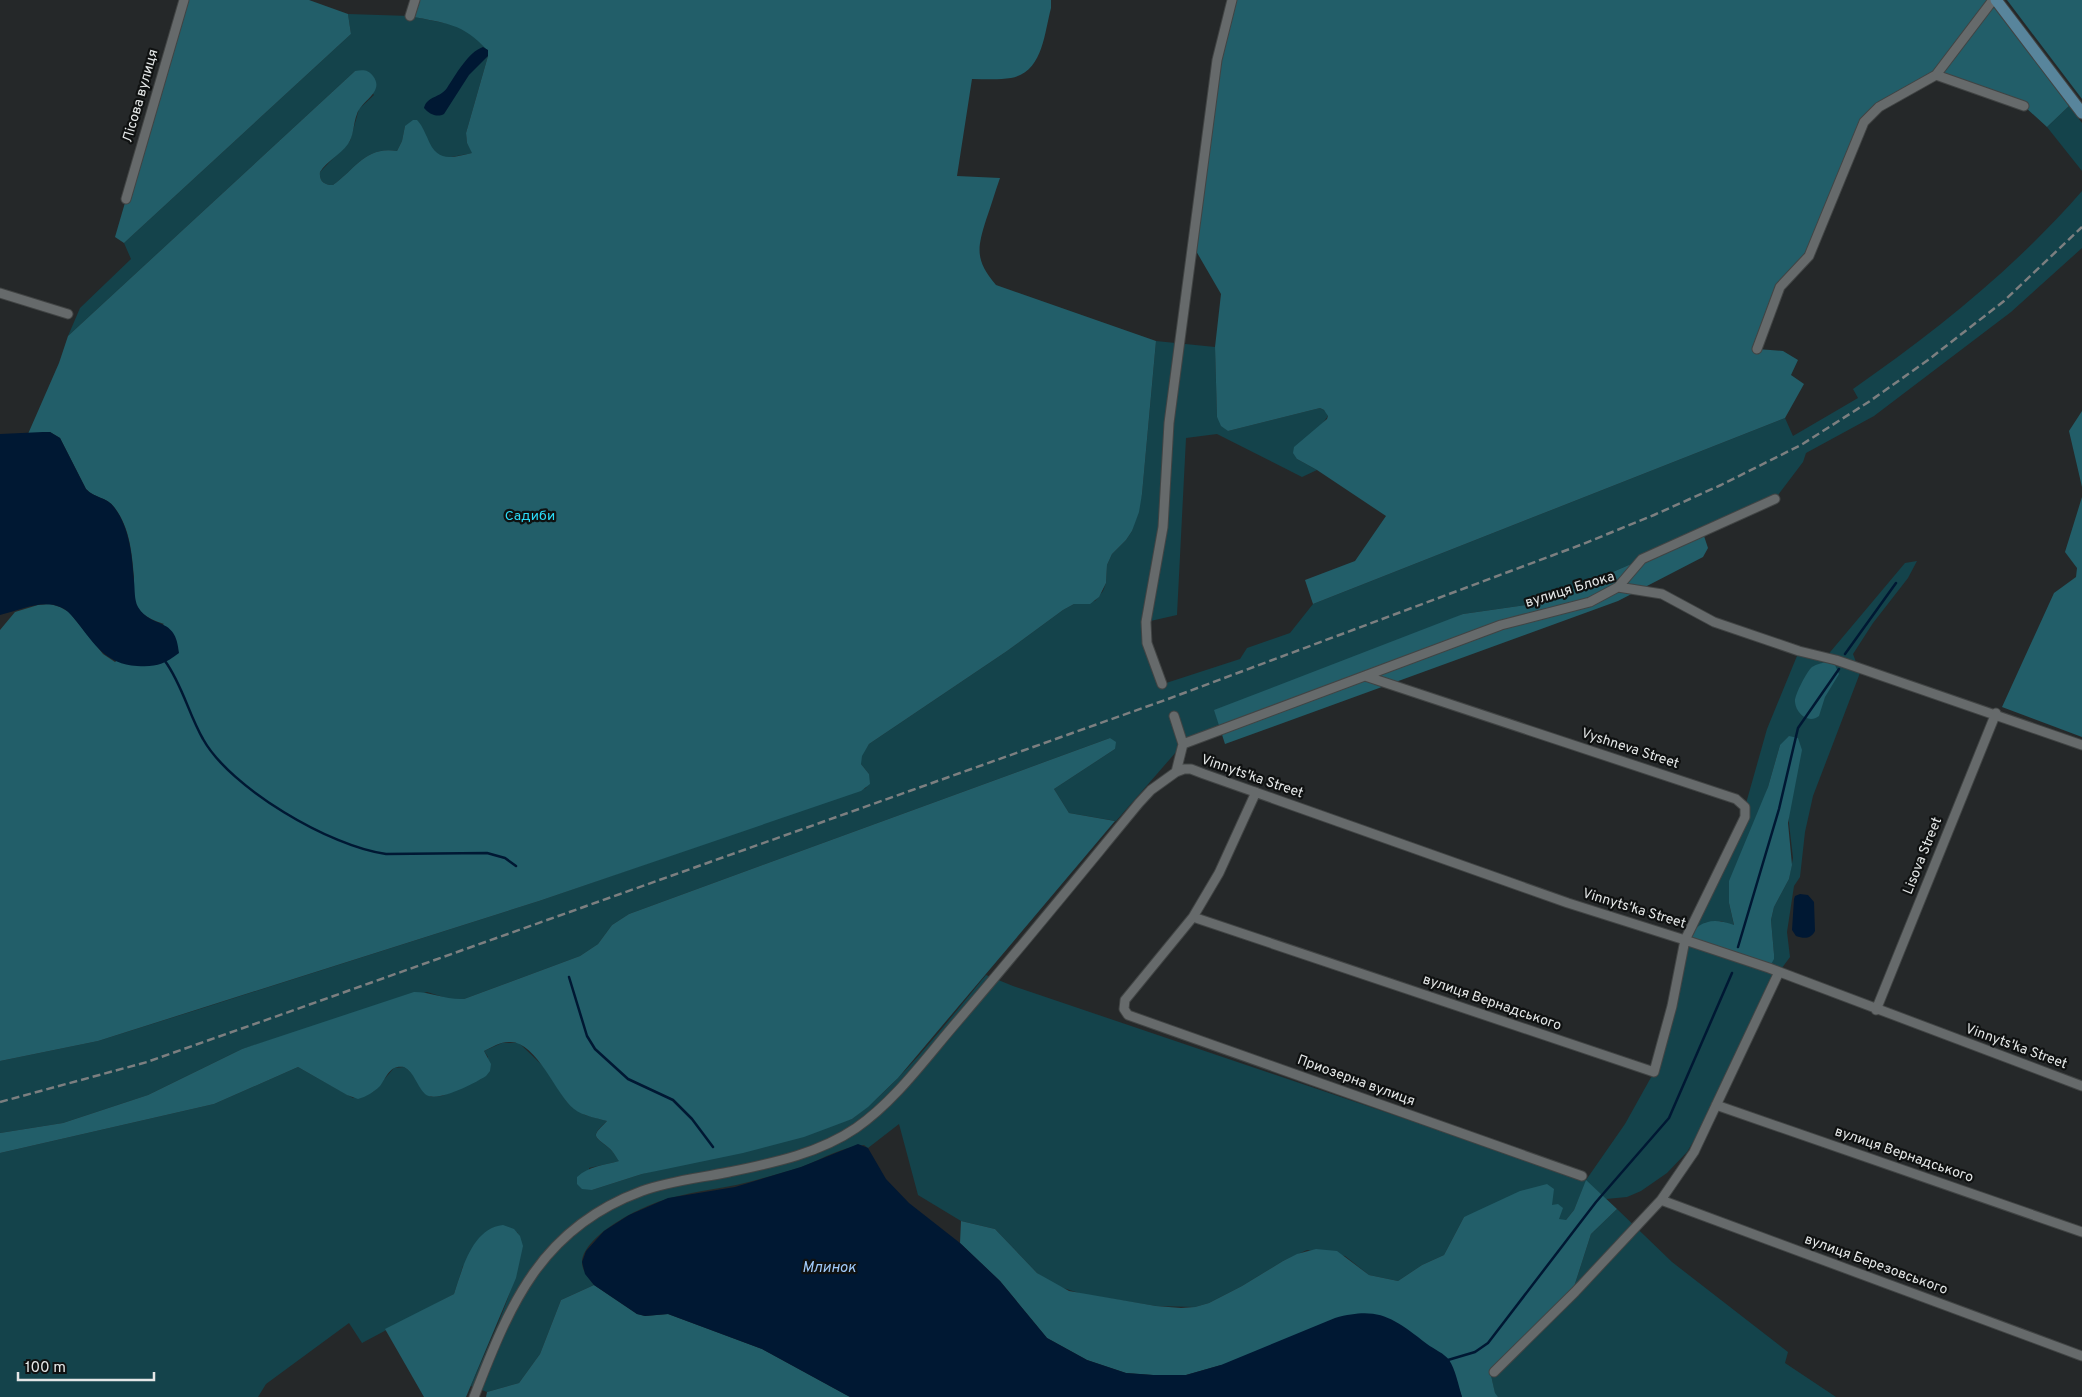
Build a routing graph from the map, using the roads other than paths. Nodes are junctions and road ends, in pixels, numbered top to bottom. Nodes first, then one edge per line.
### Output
1 (184, 0) edge
2 (415, 0) edge
3 (1232, 0) edge
4 (1992, 0) edge
5 (1996, 0) edge
6 (410, 16) dead end
7 (1936, 74) junction
8 (2024, 106) dead end
9 (2082, 113) edge
10 (126, 199) dead end
11 (0, 293) edge
12 (68, 314) dead end
13 (1757, 349) dead end
14 (1775, 499) dead end
15 (1618, 587) junction
16 (1365, 676) junction
17 (1162, 684) dead end
18 (1996, 713) junction
19 (1174, 716) dead end
20 (1182, 744) junction
21 (2082, 745) edge
22 (1176, 772) junction
23 (1256, 792) junction
24 (1193, 917) junction
25 (1685, 940) junction
26 (1779, 972) junction
27 (1876, 1010) junction
28 (2082, 1086) edge
29 (1716, 1105) junction
30 (1582, 1176) dead end
31 (1661, 1200) junction
32 (2082, 1232) edge
33 (2082, 1356) edge
34 (1494, 1372) dead end
35 (474, 1397) edge

1 - 10 street, Лісова вулиця
2 - 6 street
3 - 17 street
4 - 7 street
5 - 9 main road
7 - 8 street
7 - 13 street
11 - 12 street
14 - 15 street
15 - 16 street, вулиця Блока
15 - 18 street, вулиця Блока
16 - 20 street, вулиця Блока
16 - 25 street, Vyshneva Street
18 - 21 street, вулиця Блока
18 - 27 street, Lisova Street
19 - 20 street
20 - 22 street
22 - 23 street, Vinnyts'ka Street
22 - 35 street
23 - 24 street
23 - 25 street, Vinnyts'ka Street
24 - 25 street, вулиця Вернадського
24 - 30 street, Приозерна вулиця
25 - 26 street, Vinnyts'ka Street
26 - 27 street, Vinnyts'ka Street
26 - 29 street
27 - 28 street, Vinnyts'ka Street
29 - 31 street
29 - 32 street, вулиця Вернадського
31 - 33 street, вулиця Березовського
31 - 34 street

